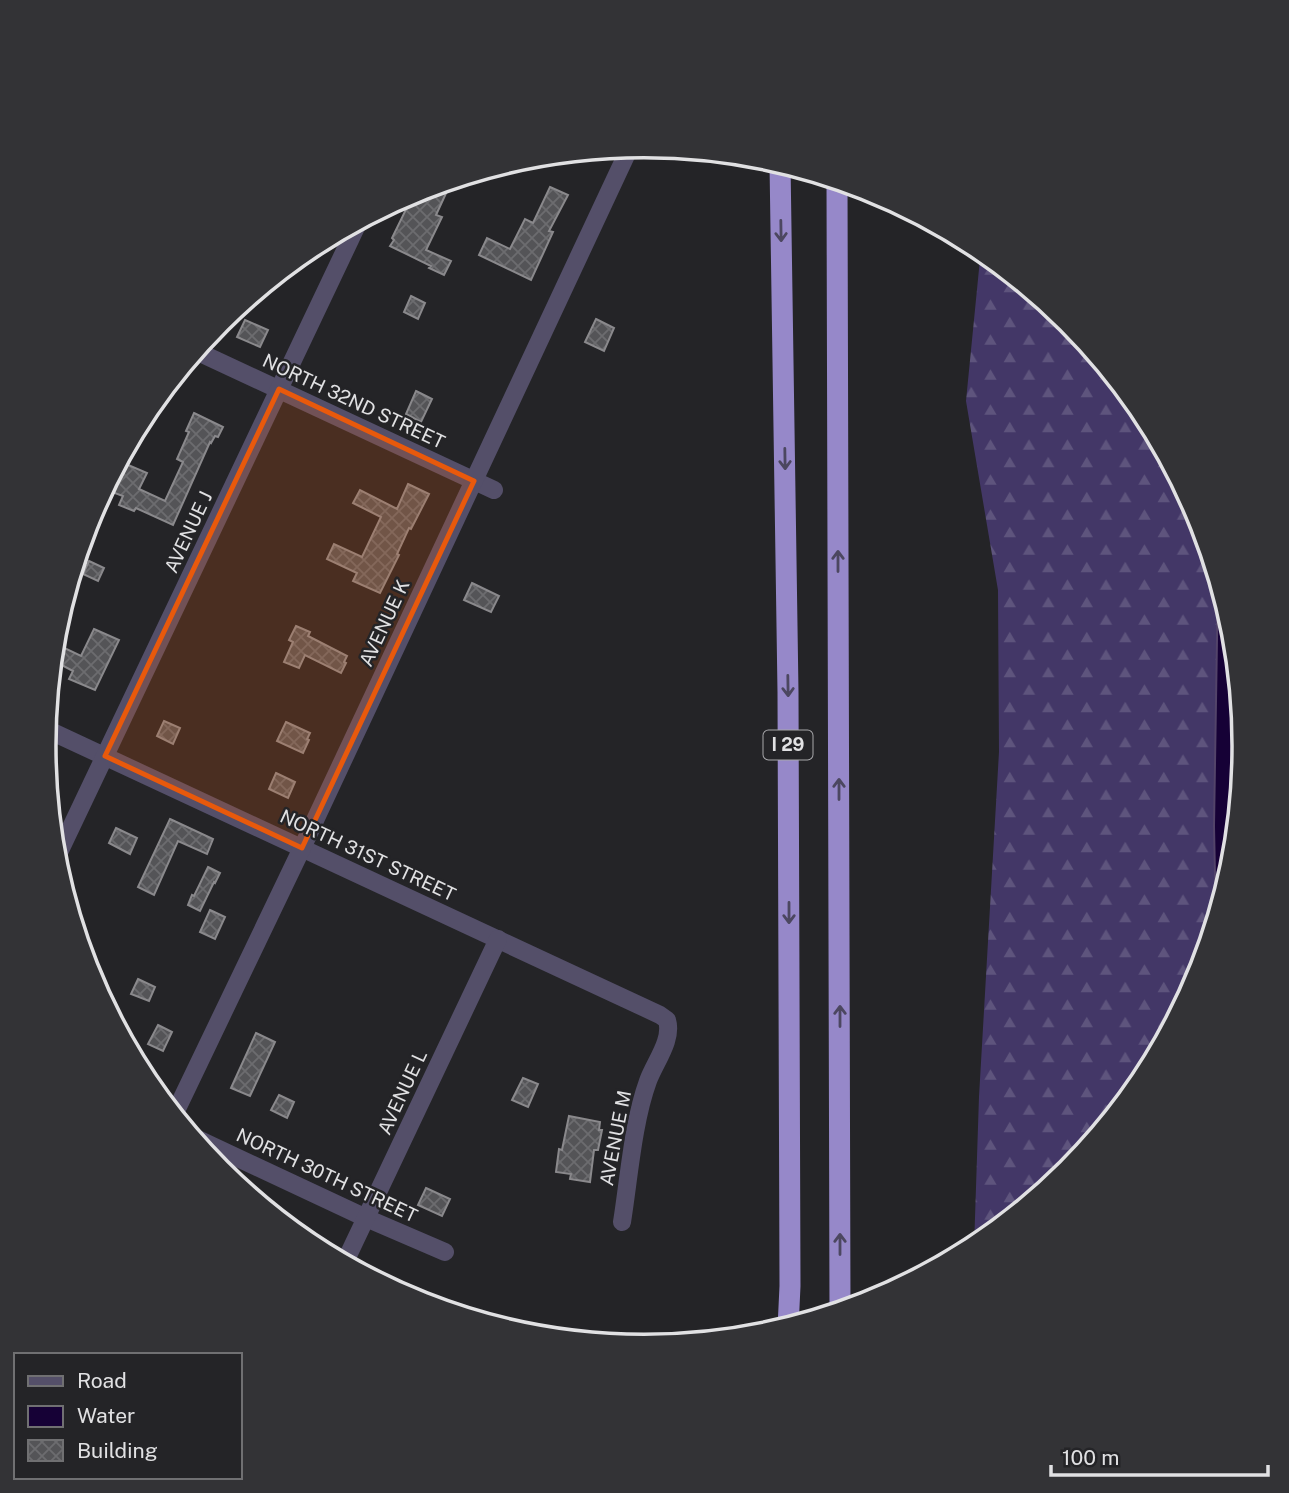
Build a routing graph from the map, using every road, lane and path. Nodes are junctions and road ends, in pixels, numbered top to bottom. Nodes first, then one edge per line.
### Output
1 (625, 159) edge
2 (780, 174) edge
3 (836, 190) edge
4 (352, 236) edge
5 (205, 355) edge
6 (279, 389) junction
7 (474, 481) junction
8 (494, 490) dead end
9 (56, 734) edge
10 (105, 756) junction
11 (64, 842) edge
12 (302, 848) junction
13 (498, 939) junction
14 (668, 1025) joint
15 (178, 1106) edge
16 (212, 1146) edge
17 (366, 1217) junction
18 (622, 1222) dead end
19 (445, 1252) dead end
20 (348, 1255) edge
21 (840, 1302) edge
22 (788, 1317) edge

1 - 7 street, AVENUE K
2 -> 22 highway, I 29
21 -> 3 highway, I 29
4 - 6 street, AVENUE J
5 - 6 street, NORTH 32ND STREET
6 - 7 street, NORTH 32ND STREET
6 - 10 street, AVENUE J
7 - 8 street, NORTH 32ND STREET
7 - 12 street, AVENUE K
9 - 10 street, NORTH 31ST STREET
10 - 11 street, AVENUE J
10 - 12 street, NORTH 31ST STREET
12 - 13 street, NORTH 31ST STREET
12 - 15 street, AVENUE K
13 - 14 street, NORTH 31ST STREET
13 - 17 street, AVENUE L
14 - 18 street, AVENUE M
16 - 17 street, NORTH 30TH STREET
17 - 19 street, NORTH 30TH STREET
17 - 20 street, AVENUE L

